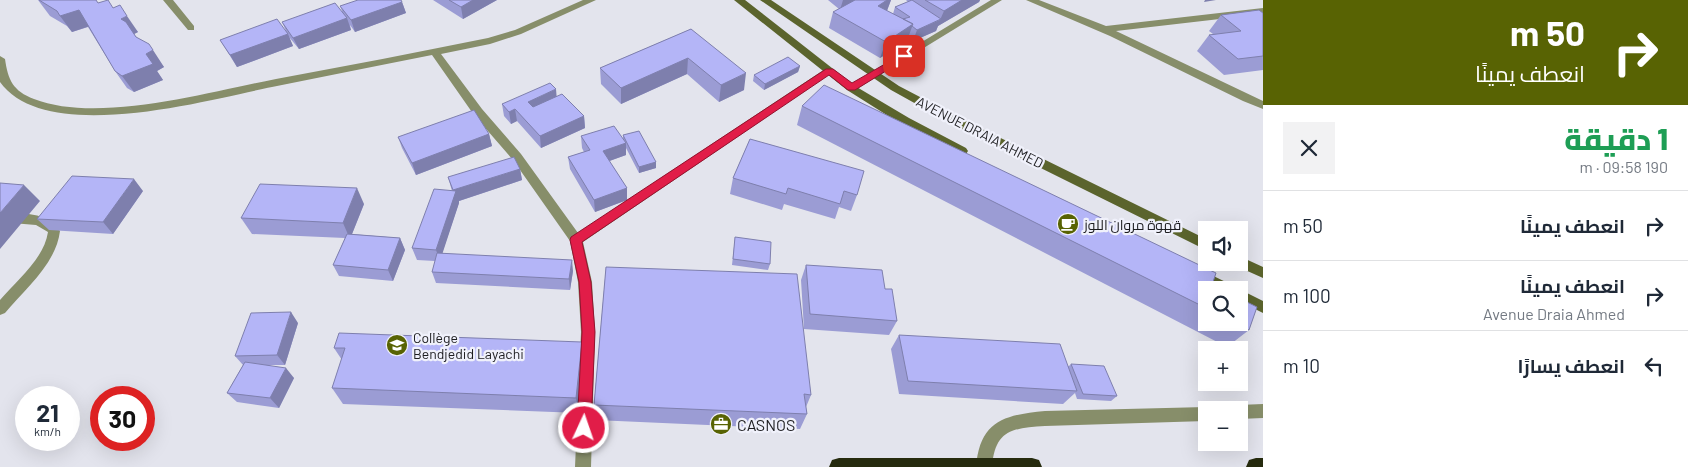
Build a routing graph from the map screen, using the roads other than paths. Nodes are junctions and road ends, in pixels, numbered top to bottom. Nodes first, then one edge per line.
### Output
1 (168, 0) edge
2 (591, 0) edge
3 (739, 0) edge
4 (766, 0) edge
5 (997, 0) edge
6 (1030, 0) edge
7 (1263, 10) edge
8 (191, 28) dead end
9 (1106, 29) junction
10 (435, 53) junction
11 (0, 59) edge
12 (829, 71) junction
13 (873, 75) junction
14 (851, 88) junction
15 (1263, 105) edge
16 (971, 156) edge
17 (0, 217) edge
18 (576, 240) junction
19 (1198, 241) edge
20 (1248, 266) edge
21 (1186, 268) edge
22 (1263, 273) edge
23 (1211, 281) edge
24 (1248, 300) edge
25 (1263, 308) edge
26 (0, 309) edge
27 (1263, 411) edge
28 (1248, 412) edge
29 (1198, 414) edge
30 (583, 467) edge
31 (839, 467) edge
32 (984, 467) edge
33 (1032, 467) edge
34 (1256, 467) edge
35 (1263, 467) edge

1 - 8 street
2 - 10 street
3 - 12 street, AVENUE DRAIA AHMED
4 - 13 street, AVENUE DRAIA AHMED
5 - 13 street
6 - 9 street
7 - 9 street
9 - 15 street
10 - 11 street
10 - 18 street
12 - 14 street, AVENUE DRAIA AHMED
12 - 18 street
13 - 14 street
13 - 19 street, AVENUE DRAIA AHMED
14 - 16 street, AVENUE DRAIA AHMED
17 - 26 street
18 - 30 street
20 - 22 street
21 - 23 street
24 - 25 street
27 - 28 street
29 - 32 street
31 - 32 highway
32 - 33 highway
34 - 35 highway

